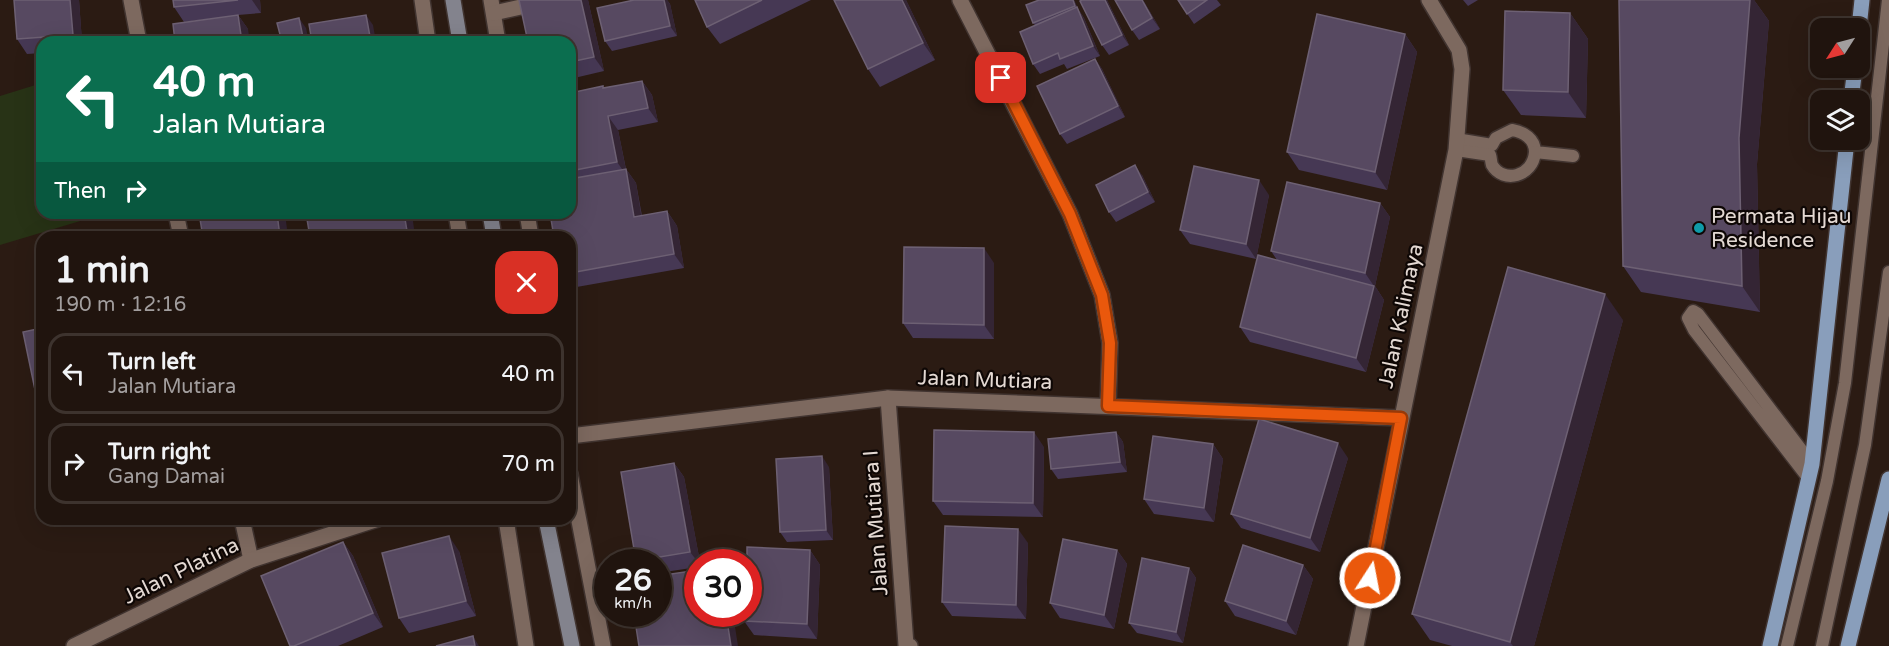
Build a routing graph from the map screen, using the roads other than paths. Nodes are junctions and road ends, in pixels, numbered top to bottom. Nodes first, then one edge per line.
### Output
1 (131, 0) edge
2 (422, 0) edge
3 (453, 0) edge
4 (552, 0) edge
5 (960, 0) edge
6 (1429, 0) edge
7 (1862, 0) edge
8 (1888, 0) edge
9 (493, 7) edge
10 (1860, 18) edge
11 (138, 36) edge
12 (428, 36) edge
13 (459, 36) edge
14 (497, 36) edge
15 (1456, 145) junction
16 (1846, 150) edge
17 (1535, 152) junction
18 (1573, 156) dead end
19 (1889, 273) edge
20 (888, 398) junction
21 (1108, 406) junction
22 (1401, 418) junction
23 (576, 435) edge
24 (1811, 471) junction
25 (1889, 479) edge
26 (576, 505) edge
27 (243, 525) edge
28 (359, 525) edge
29 (507, 525) edge
30 (547, 525) edge
31 (250, 560) junction
32 (74, 646) edge
33 (526, 646) edge
34 (572, 646) edge
35 (603, 646) edge
36 (907, 646) edge
37 (1356, 646) edge
38 (1770, 646) edge
39 (1787, 646) edge
40 (1822, 646) edge
41 (1848, 646) edge

1 - 11 street
2 - 12 street
3 - 13 main road
4 - 9 street
5 - 21 street
6 - 15 street, Jalan Kalimaya
7 - 10 main road
8 - 39 lane
9 - 14 street
15 - 17 lane
15 - 17 lane
15 - 22 street, Jalan Kalimaya
16 - 24 main road
17 - 18 lane
19 - 40 lane
20 - 21 street, Jalan Mutiara
20 - 23 street, Jalan Mutiara
20 - 36 street, Jalan Mutiara I
21 - 22 street, Jalan Mutiara
22 - 37 street, Jalan Kalimaya
24 - 24 lane
24 - 38 main road
25 - 41 main road
26 - 35 street
27 - 31 street
28 - 31 street, Jalan Platina
29 - 33 street
30 - 34 main road
31 - 32 street, Jalan Platina

